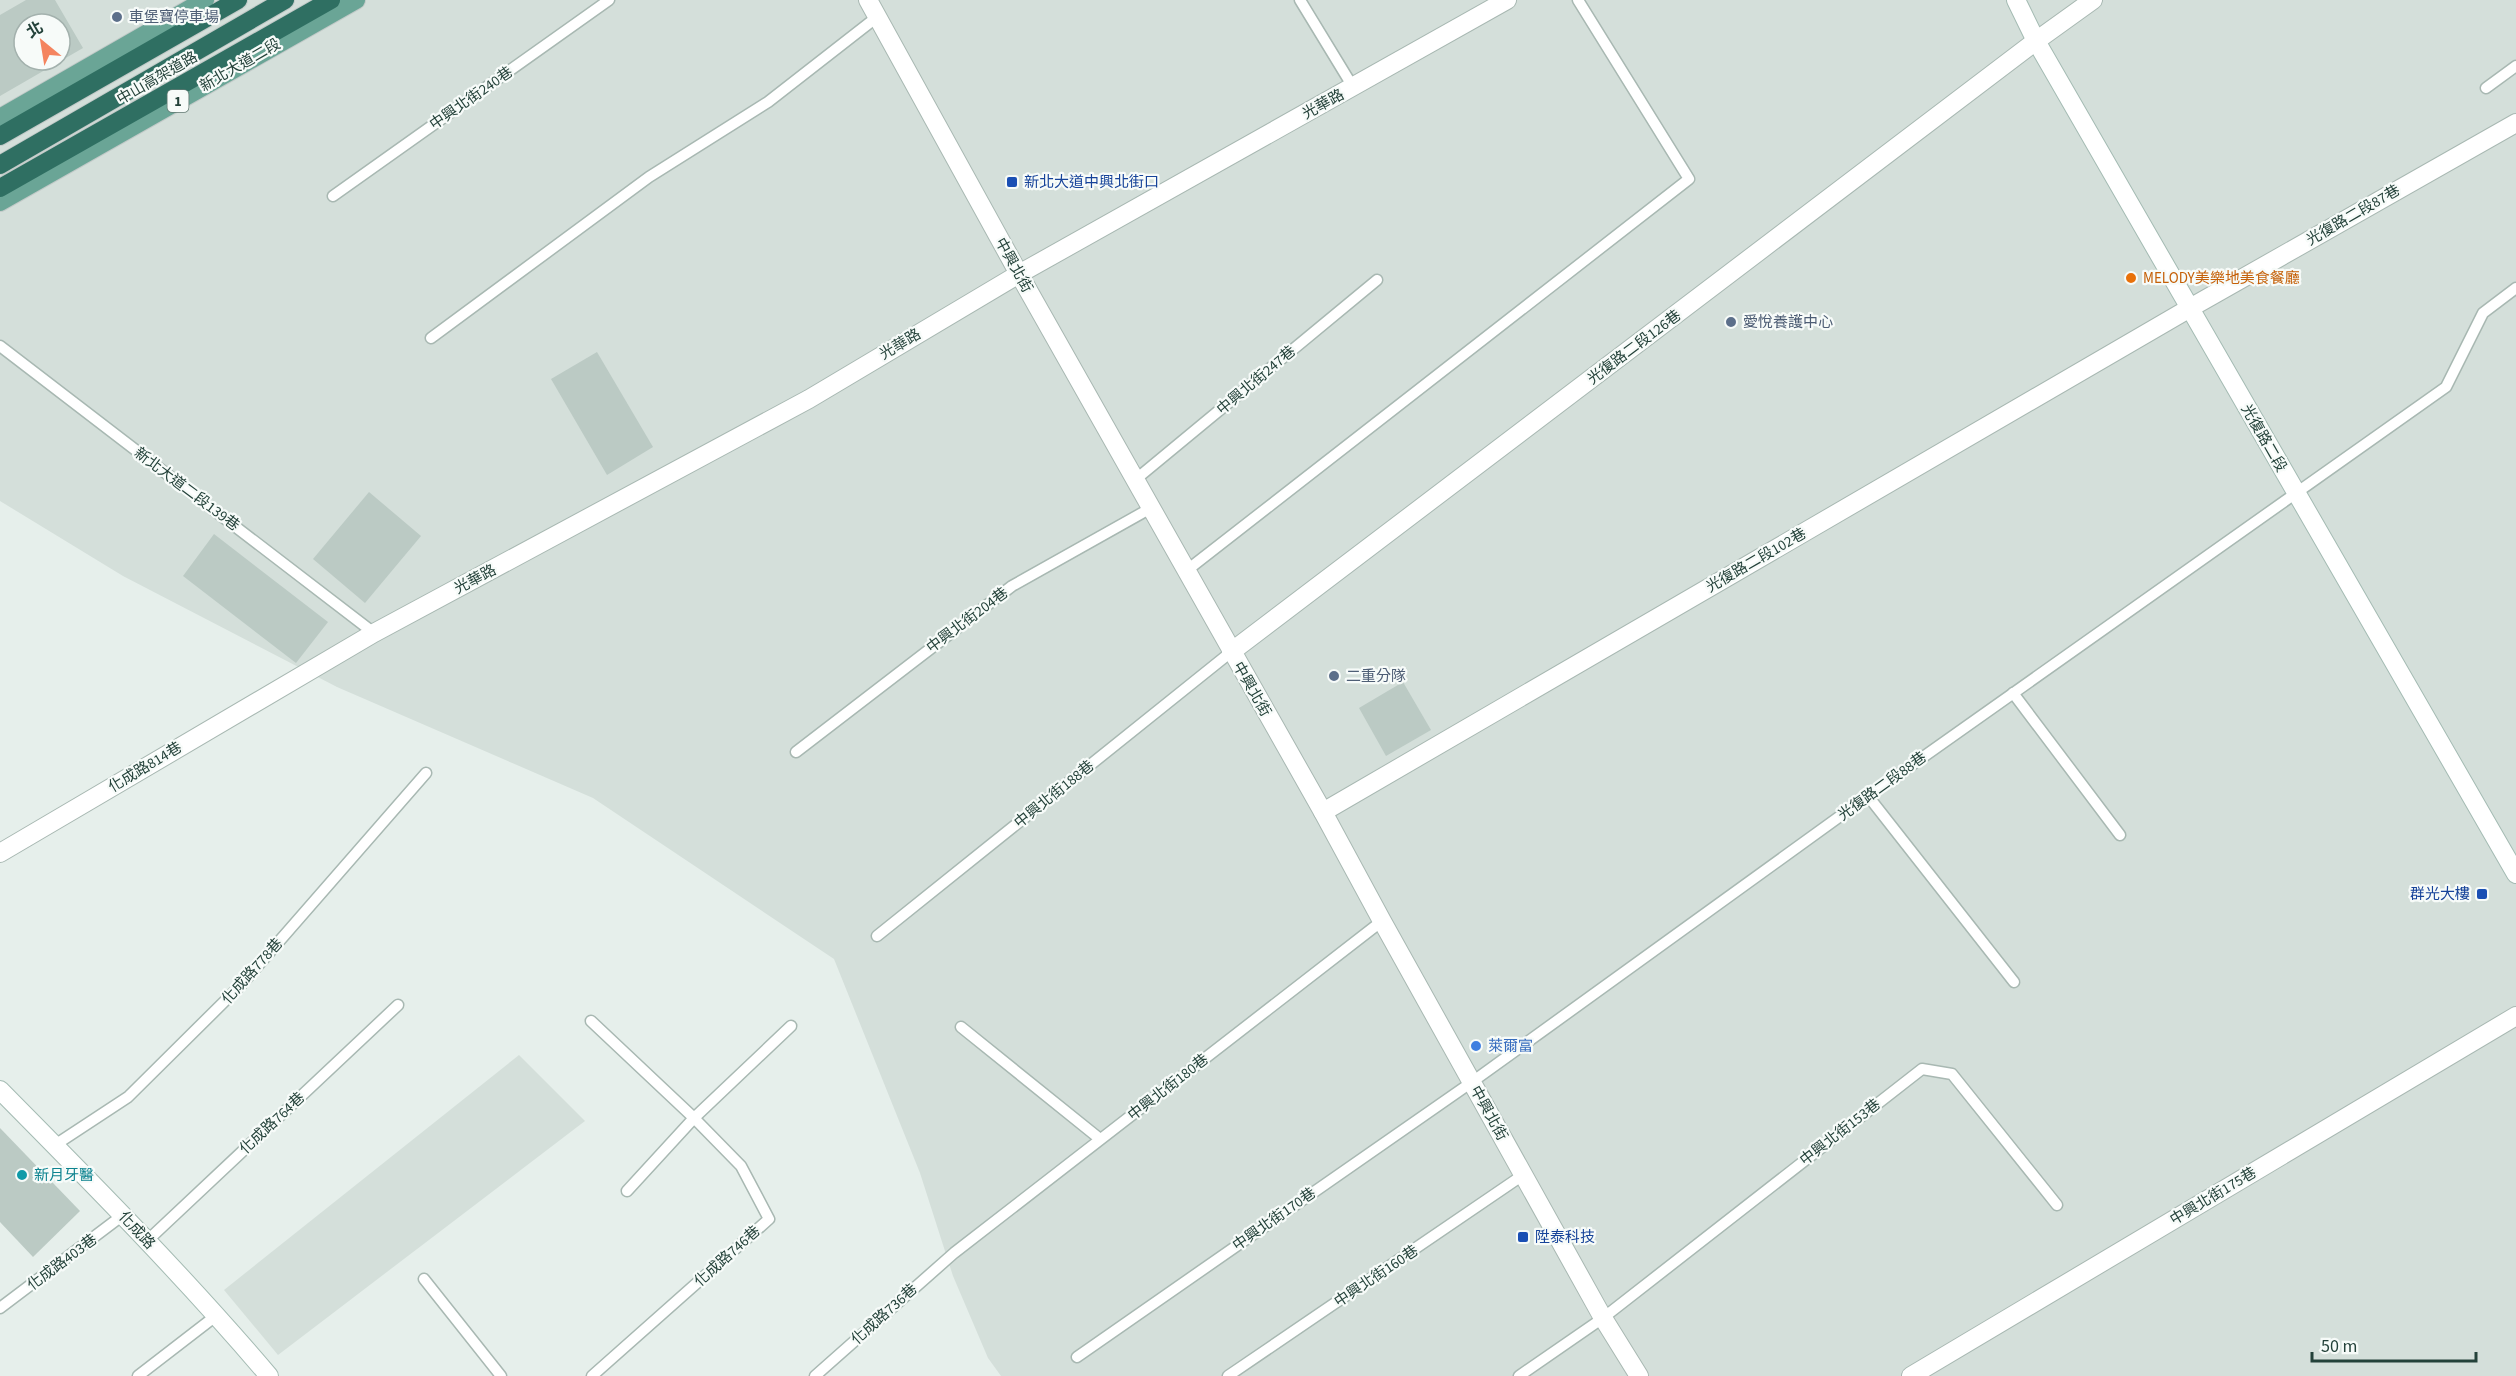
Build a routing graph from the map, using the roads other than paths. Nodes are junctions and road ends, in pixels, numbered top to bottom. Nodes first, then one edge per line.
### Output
1 (205, 0) edge
2 (238, 0) edge
3 (285, 0) edge
4 (331, 0) edge
5 (356, 0) edge
6 (609, 0) edge
7 (868, 0) edge
8 (1300, 0) edge
9 (1507, 0) edge
10 (1578, 0) edge
11 (2016, 0) edge
12 (2093, 0) edge
13 (877, 16) junction
14 (2036, 41) junction
15 (2516, 66) edge
16 (1353, 87) junction
17 (2486, 88) dead end
18 (0, 117) edge
19 (2516, 123) edge
20 (0, 136) edge
21 (0, 165) edge
22 (0, 188) edge
23 (333, 196) dead end
24 (0, 202) edge
25 (1019, 273) junction
26 (1377, 280) dead end
27 (2516, 288) edge
28 (2190, 308) junction
29 (431, 338) dead end
30 (0, 346) edge
31 (1135, 480) junction
32 (2296, 494) junction
33 (1151, 508) junction
34 (1186, 571) junction
35 (374, 633) junction
36 (1231, 652) junction
37 (290, 681) joint
38 (2013, 693) junction
39 (796, 752) dead end
40 (426, 773) dead end
41 (1868, 796) junction
42 (1323, 812) junction
43 (2120, 835) dead end
44 (0, 853) edge
45 (2516, 874) edge
46 (1382, 921) junction
47 (877, 936) dead end
48 (2014, 982) dead end
49 (398, 1005) dead end
50 (2516, 1016) edge
51 (591, 1021) dead end
52 (791, 1026) dead end
53 (961, 1027) dead end
54 (1472, 1082) junction
55 (0, 1090) edge
56 (694, 1118) junction
57 (1100, 1139) junction
58 (55, 1145) junction
59 (1523, 1175) junction
60 (627, 1191) dead end
61 (2057, 1205) dead end
62 (123, 1215) junction
63 (147, 1241) junction
64 (954, 1252) joint
65 (424, 1279) dead end
66 (0, 1308) edge
67 (217, 1315) junction
68 (1603, 1318) junction
69 (1077, 1357) dead end
70 (138, 1376) edge
71 (269, 1376) edge
72 (501, 1376) edge
73 (592, 1376) edge
74 (815, 1376) edge
75 (1228, 1376) edge
76 (1519, 1376) edge
77 (1640, 1376) edge
78 (1911, 1376) edge

1 - 18 main road
2 - 20 highway, 中山高架道路
3 - 21 highway
4 - 22 highway, 中山高架道路 / 1
5 - 24 main road, 新北大道二段 / 1
6 - 23 lane, 中興北街240巷
7 - 13 street, 中興北街
8 - 16 lane
9 - 16 street, 光華路
10 - 34 lane
11 - 14 street, 光復路二段
12 - 14 street, 光復路二段126巷
13 - 25 street, 中興北街
13 - 29 lane
14 - 28 street, 光復路二段
14 - 36 street, 光復路二段126巷
15 - 17 lane
16 - 25 street, 光華路
19 - 28 street, 光復路二段87巷
25 - 31 street, 中興北街
25 - 35 street, 光華路
26 - 31 lane, 中興北街247巷
27 - 32 lane, 光復路二段88巷
28 - 32 street, 光復路二段
28 - 42 street, 光復路二段102巷
30 - 35 lane, 新北大道二段139巷
31 - 33 street, 中興北街
32 - 38 lane, 光復路二段88巷
32 - 45 street, 光復路二段
33 - 34 street, 中興北街
33 - 39 lane, 中興北街204巷
34 - 36 street, 中興北街
35 - 37 street, 光華路
36 - 42 street, 中興北街
36 - 47 lane, 中興北街188巷
37 - 44 street, 化成路814巷
38 - 41 lane, 光復路二段88巷
38 - 43 lane
40 - 58 lane, 化成路778巷
41 - 48 lane
41 - 54 lane, 光復路二段88巷
42 - 46 street, 中興北街
46 - 54 street, 中興北街
46 - 57 lane, 中興北街180巷
49 - 63 lane, 化成路764巷
50 - 78 street, 中興北街175巷
51 - 56 lane, 化成路746巷
52 - 56 lane
53 - 57 lane
54 - 59 street, 中興北街
54 - 69 lane, 中興北街170巷
55 - 58 street, 化成路
56 - 60 lane
56 - 73 lane, 化成路746巷
57 - 64 lane, 中興北街180巷
58 - 62 street, 化成路
59 - 68 street, 中興北街
59 - 75 lane, 中興北街160巷
61 - 68 lane, 中興北街153巷
62 - 63 street, 化成路
62 - 66 lane, 化成路403巷
63 - 67 street, 化成路
64 - 74 lane, 化成路736巷
65 - 72 lane
67 - 70 lane
67 - 71 street, 化成路
68 - 76 lane, 中興北街153巷
68 - 77 street, 中興北街

